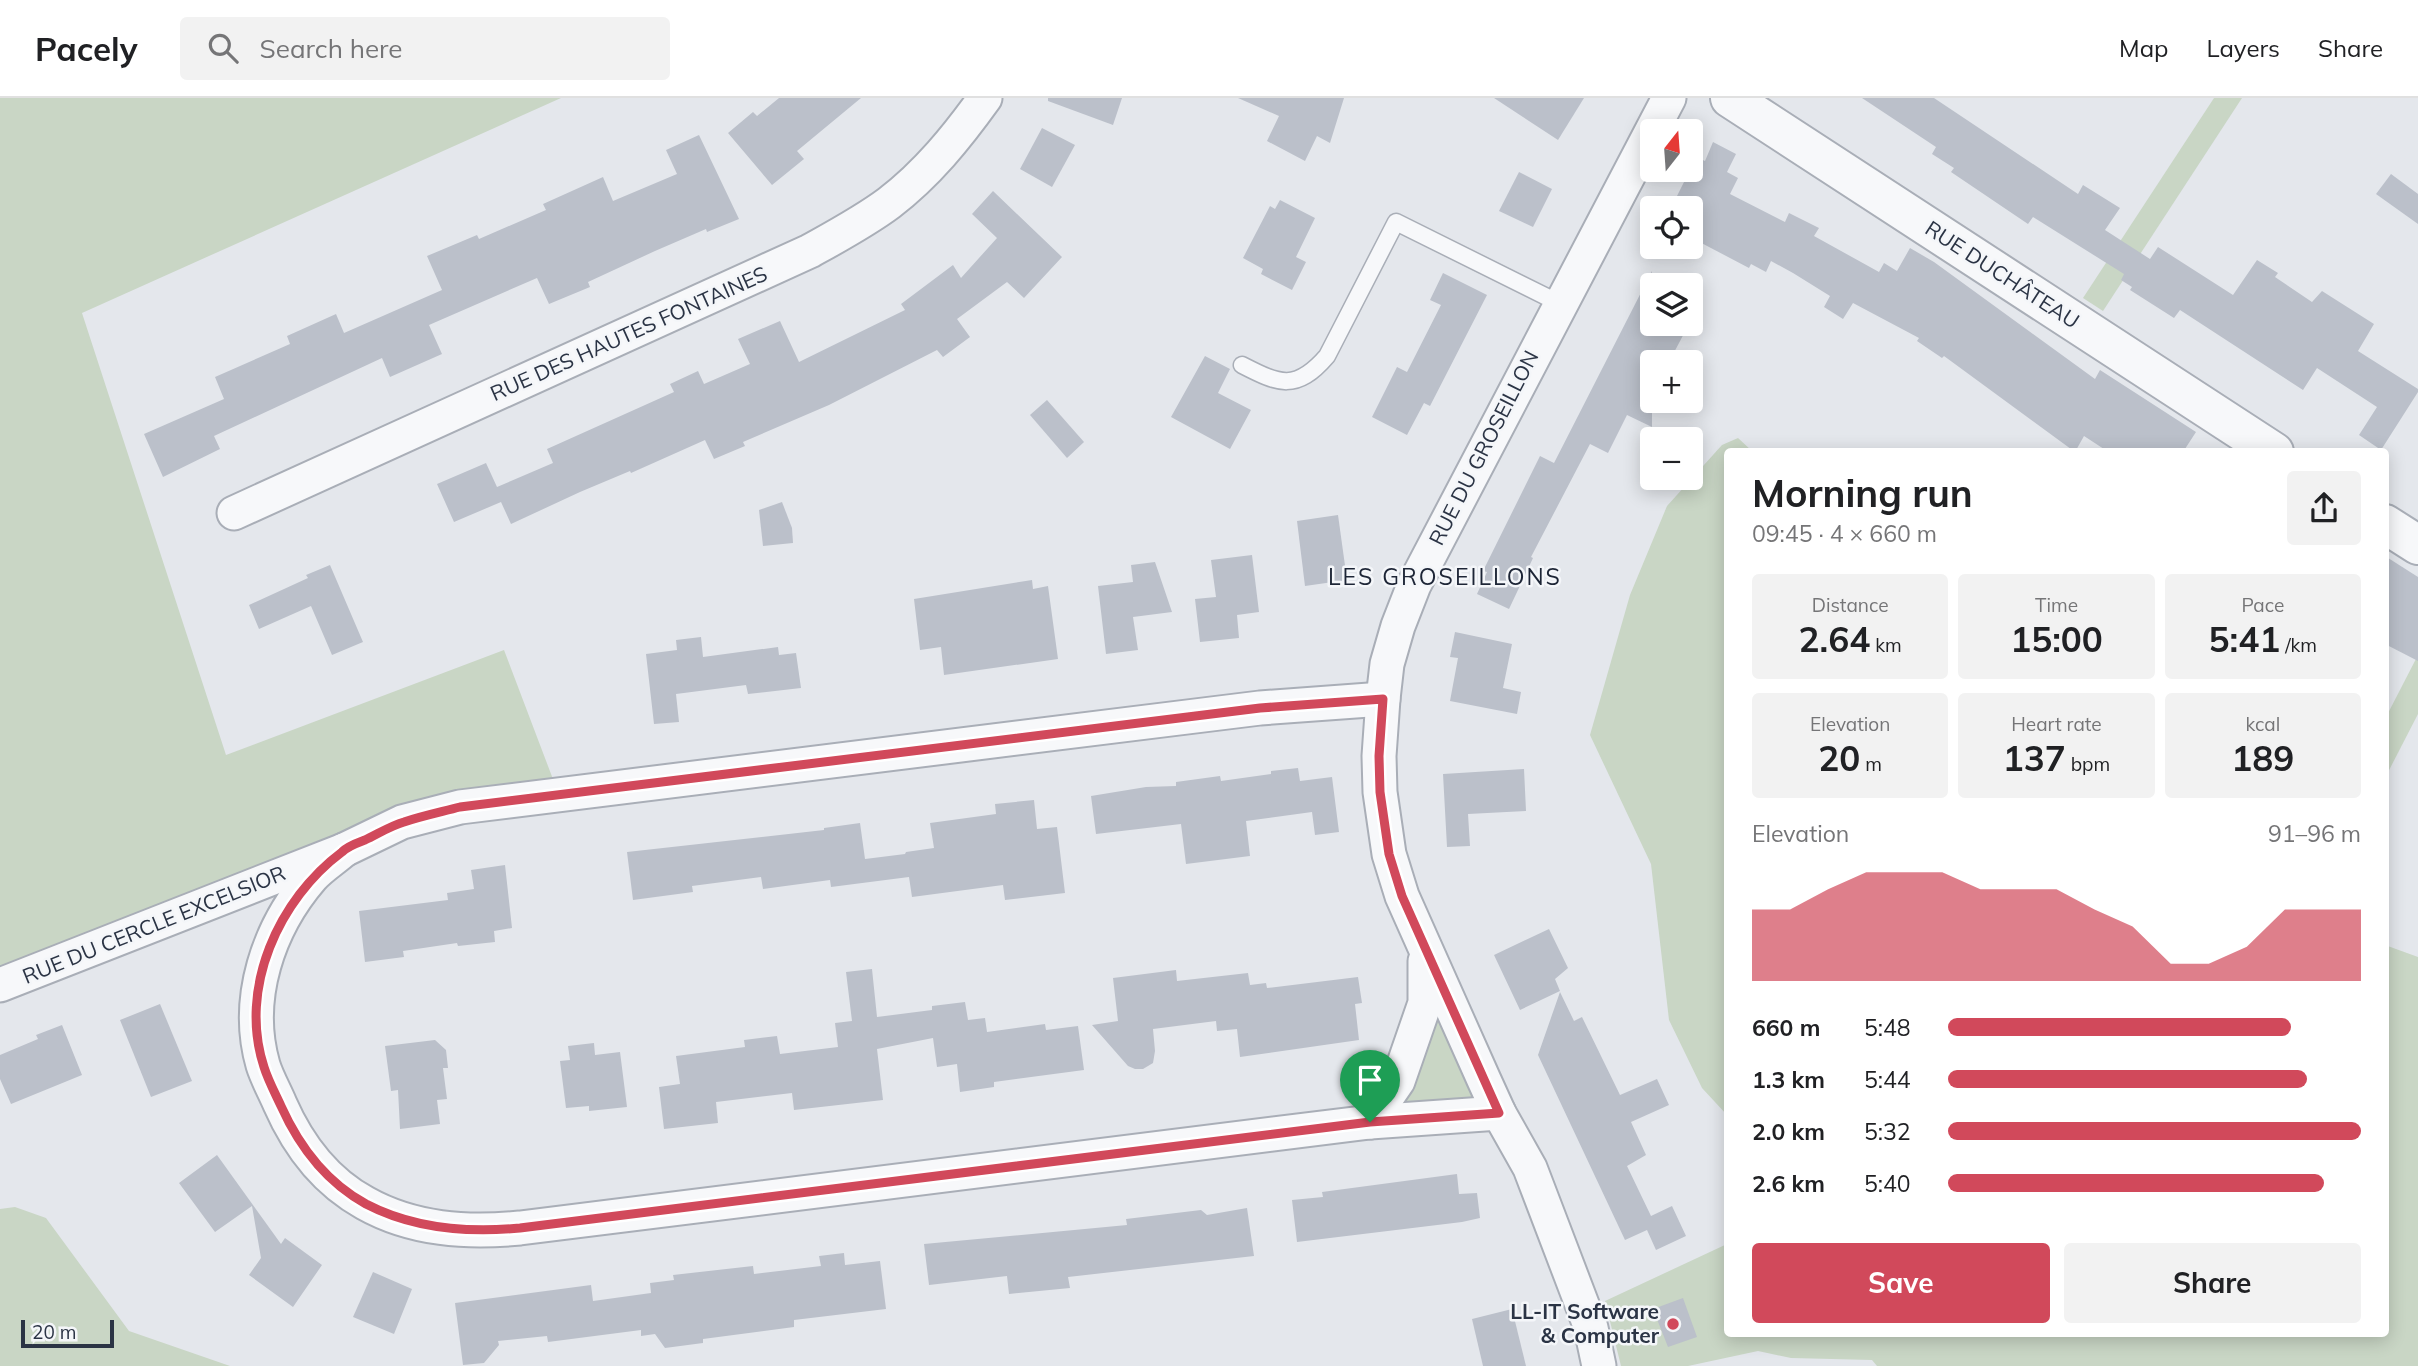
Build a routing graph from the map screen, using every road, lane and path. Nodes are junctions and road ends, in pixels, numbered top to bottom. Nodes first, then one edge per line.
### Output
1 (985, 98) edge
2 (1669, 98) edge
3 (1730, 98) edge
4 (1559, 303) junction
5 (1242, 365) dead end
6 (2268, 448) edge
7 (234, 513) dead end
8 (2389, 527) edge
9 (2418, 545) edge
10 (1383, 699) junction
11 (344, 850) junction
12 (1424, 948) junction
13 (0, 985) edge
14 (1499, 1113) junction
15 (1370, 1122) junction
16 (1599, 1366) edge

1 - 7 street, RUE DES HAUTES FONTAINES
2 - 4 street, RUE DU GROSEILLON
3 - 6 street, RUE DUCHÂTEAU
4 - 5 lane
4 - 10 street, RUE DU GROSEILLON
8 - 9 street
10 - 11 street, RUE DU CERCLE EXCELSIOR
10 - 12 street, RUE DU GROSEILLON
11 - 13 street, RUE DU CERCLE EXCELSIOR
11 - 15 street
12 - 14 street, RUE DU GROSEILLON
12 - 15 street
14 - 15 street
14 - 16 street, RUE DU GROSEILLON

